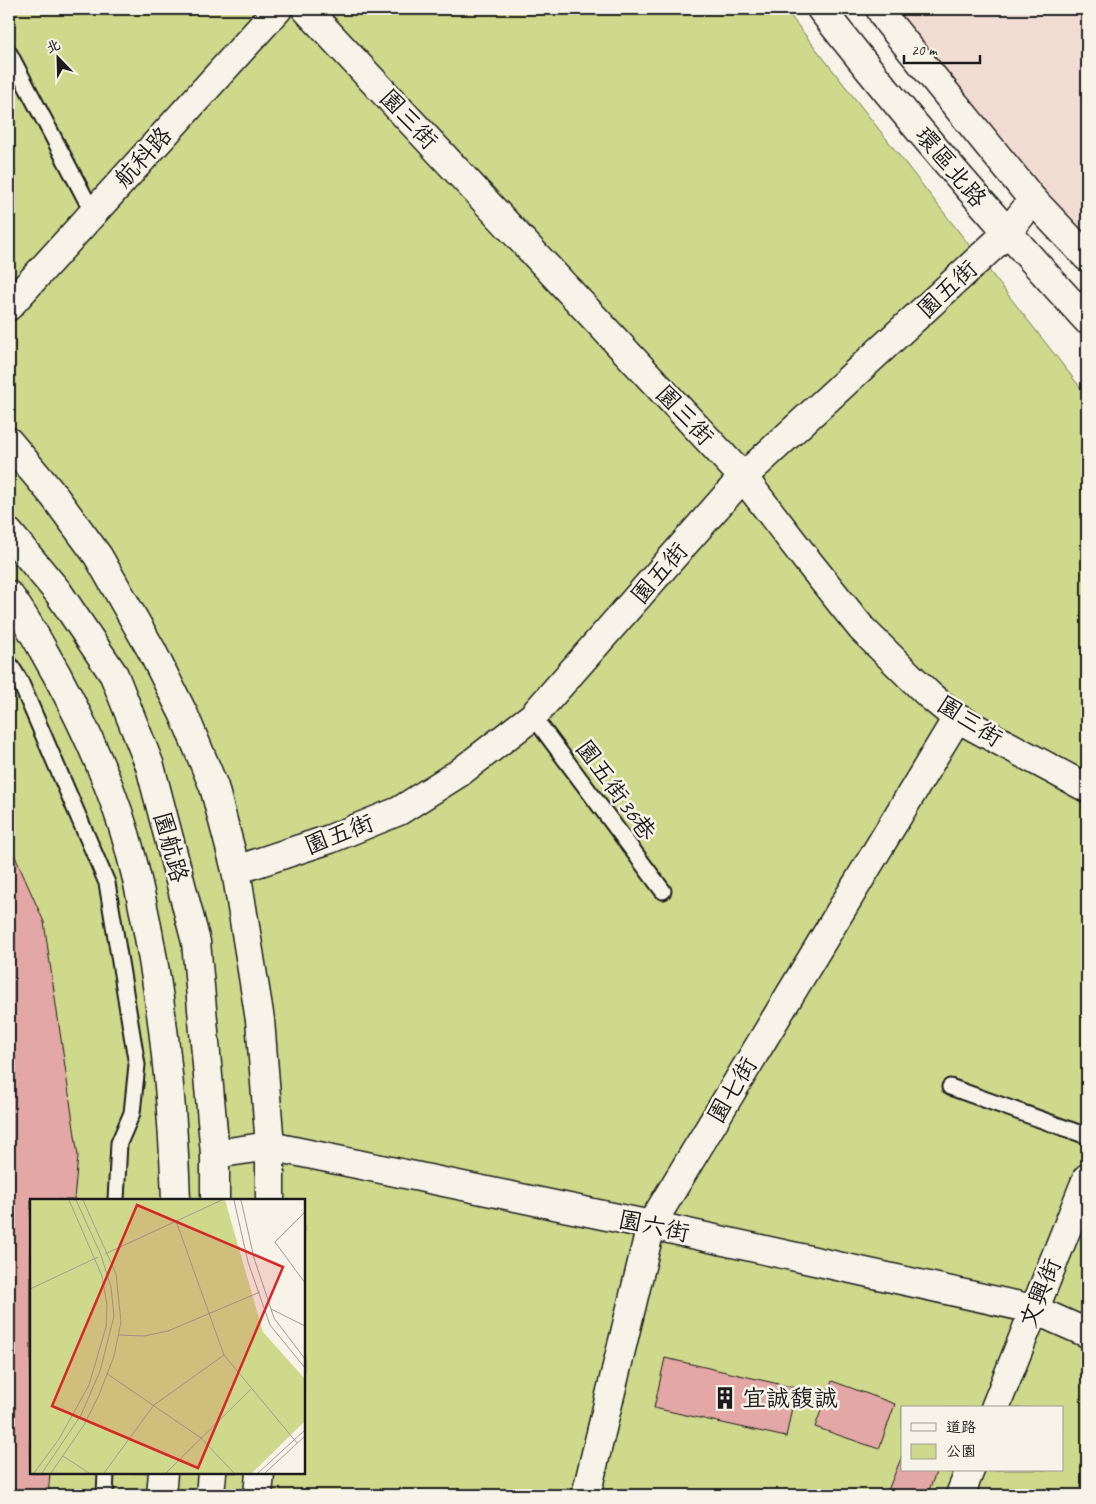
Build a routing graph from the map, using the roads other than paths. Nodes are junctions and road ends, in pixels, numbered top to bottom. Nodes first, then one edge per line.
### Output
1 (278, 9) edge
2 (306, 9) edge
3 (821, 9) edge
4 (880, 9) edge
5 (9, 53) edge
6 (1033, 200) junction
7 (93, 213) junction
8 (1007, 233) junction
9 (1087, 257) edge
10 (9, 306) edge
11 (1087, 320) edge
12 (9, 442) edge
13 (744, 477) junction
14 (9, 533) edge
15 (9, 595) edge
16 (9, 663) edge
17 (533, 716) junction
18 (957, 718) junction
19 (1087, 788) edge
20 (236, 870) junction
21 (663, 891) dead end
22 (950, 1087) dead end
23 (1087, 1136) edge
24 (270, 1146) junction
25 (215, 1154) junction
26 (1087, 1178) edge
27 (116, 1199) edge
28 (176, 1199) edge
29 (215, 1199) edge
30 (270, 1199) edge
31 (651, 1225) junction
32 (1033, 1309) junction
33 (1087, 1333) edge
34 (995, 1406) edge
35 (969, 1472) edge
36 (106, 1474) edge
37 (163, 1474) edge
38 (212, 1474) edge
39 (260, 1474) edge
40 (105, 1495) edge
41 (161, 1495) edge
42 (210, 1495) edge
43 (258, 1495) edge
44 (586, 1495) edge
45 (960, 1495) edge

1 - 7 street, 航科路
2 - 13 street, 園三街
3 - 8 street, 環區北路
4 - 6 street, 環區北路
5 - 7 lane
6 - 8 street, 園五街
6 - 9 street, 環區北路
7 - 10 street, 航科路
8 - 11 street, 環區北路
8 - 13 street, 園五街
12 - 20 street
13 - 17 street, 園五街
13 - 18 street, 園三街
14 - 25 street, 園航路
15 - 28 street
16 - 27 lane
17 - 20 street, 園五街
17 - 21 lane, 園五街36巷
18 - 19 street, 園三街
18 - 31 street, 園七街
20 - 24 street
22 - 23 lane
24 - 25 street, 園六街
24 - 30 street
24 - 31 street, 園六街
25 - 29 street, 園航路
26 - 32 street, 文興街
31 - 32 street, 園六街
31 - 44 street, 園七街
32 - 33 street, 園六街
32 - 34 street, 文興街
35 - 45 street
36 - 40 lane
37 - 41 street
38 - 42 street
39 - 43 street

